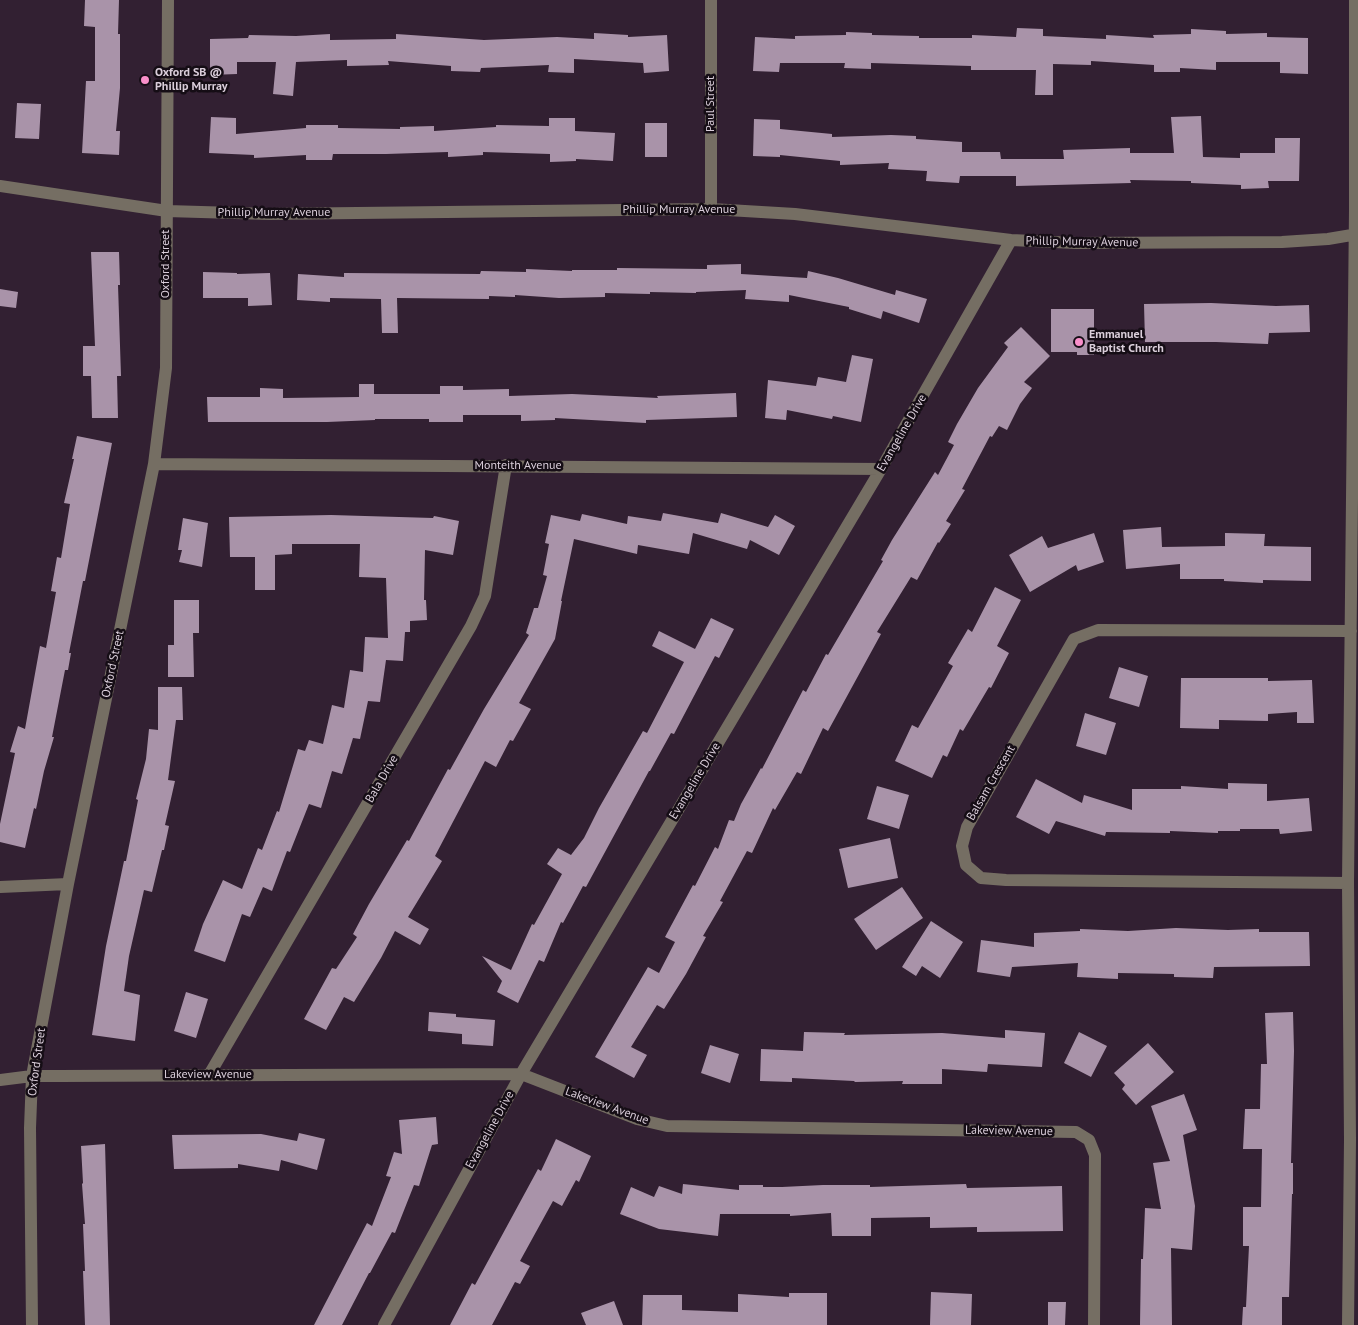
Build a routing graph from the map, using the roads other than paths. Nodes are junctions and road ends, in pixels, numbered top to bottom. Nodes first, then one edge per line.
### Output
1 (168, 0) edge
2 (711, 0) edge
3 (1355, 0) edge
4 (0, 186) edge
5 (711, 209) junction
6 (167, 211) junction
7 (1356, 235) edge
8 (1011, 240) junction
9 (154, 464) junction
10 (506, 466) junction
11 (881, 469) junction
12 (1355, 489) edge
13 (1351, 631) junction
14 (1348, 883) junction
15 (68, 884) junction
16 (0, 887) edge
17 (1353, 972) edge
18 (521, 1074) junction
19 (209, 1075) junction
20 (32, 1076) junction
21 (0, 1080) edge
22 (1354, 1140) edge
23 (32, 1325) edge
24 (384, 1325) edge
25 (1094, 1325) edge
26 (1348, 1325) edge

1 - 6 street, Oxford Street
2 - 5 street, Paul Street
3 - 7 street
4 - 6 street, Phillip Murray Avenue
5 - 6 street, Phillip Murray Avenue
5 - 8 street, Phillip Murray Avenue
6 - 9 street, Oxford Street
7 - 8 street, Phillip Murray Avenue
7 - 12 street
8 - 11 street, Evangeline Drive
9 - 10 street, Monteith Avenue
9 - 15 street, Oxford Street
10 - 11 street, Monteith Avenue
10 - 19 street, Bala Drive
11 - 18 street, Evangeline Drive
12 - 13 street
13 - 14 street
13 - 14 street, Balsam Crescent
14 - 17 street
15 - 16 street
15 - 20 street, Oxford Street
17 - 22 street
18 - 19 street, Lakeview Avenue
18 - 24 street, Evangeline Drive
18 - 25 street, Lakeview Avenue
19 - 20 street, Lakeview Avenue
20 - 21 street, Lakeview Avenue
20 - 23 street, Oxford Street
22 - 26 street

